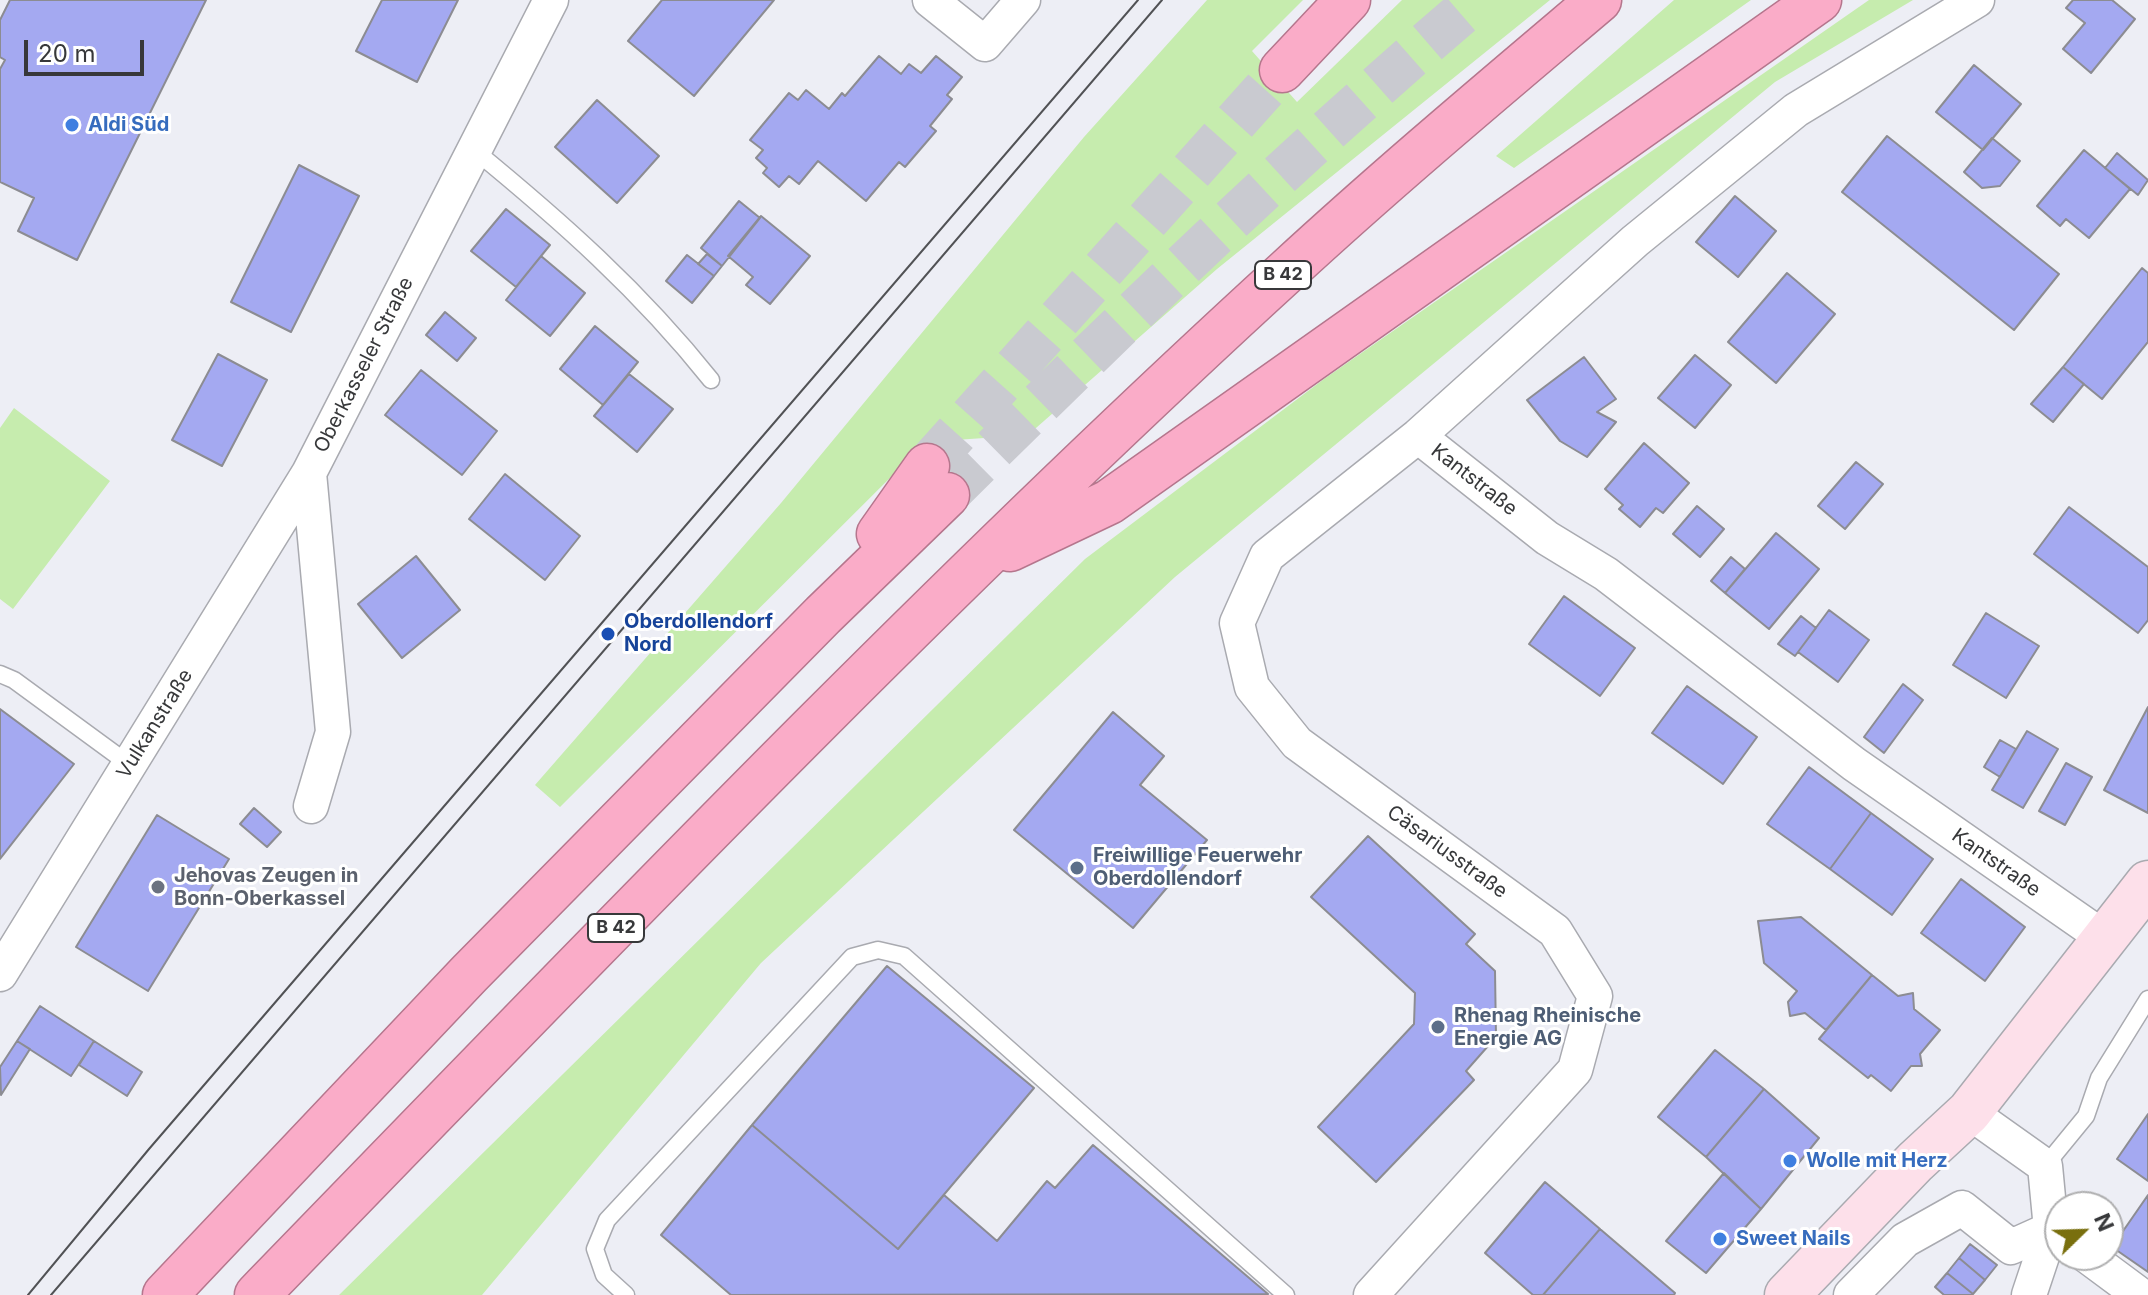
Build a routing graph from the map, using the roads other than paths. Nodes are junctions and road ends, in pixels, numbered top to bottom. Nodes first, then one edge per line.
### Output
1 (551, 0) edge
2 (930, 0) edge
3 (1023, 0) edge
4 (1348, 0) edge
5 (1599, 0) edge
6 (1819, 0) edge
7 (1977, 0) edge
8 (1282, 70) tunnel mouth
9 (473, 149) junction
10 (711, 380) dead end
11 (1418, 436) junction
12 (309, 473) junction
13 (937, 480) tunnel mouth
14 (979, 564) junction
15 (0, 674) edge
16 (130, 765) junction
17 (311, 806) dead end
18 (2148, 883) edge
19 (2107, 940) junction
20 (0, 974) edge
21 (2148, 999) edge
22 (1969, 1112) junction
23 (2045, 1166) junction
24 (2049, 1191) edge
25 (2044, 1236) edge
26 (2044, 1260) edge
27 (2108, 1271) edge
28 (165, 1295) edge
29 (257, 1295) edge
30 (626, 1295) edge
31 (1286, 1295) edge
32 (1371, 1295) edge
33 (1787, 1295) edge
34 (1851, 1295) edge
35 (2029, 1295) edge
36 (2140, 1295) edge

1 - 9 street, Oberkasseler Straße
2 - 3 street
4 - 8 highway
5 - 14 highway, B 42
6 - 14 highway, B 42
7 - 11 street, Kantstraße
9 - 10 lane
9 - 12 street, Oberkasseler Straße
11 - 19 street, Kantstraße
11 - 32 street, Cäsariusstraße
12 - 16 street, Vulkanstraße
12 - 17 street, Oberkasseler Straße
13 - 28 highway
14 - 29 highway, B 42
15 - 16 lane
16 - 20 street, Vulkanstraße
18 - 19 main road
19 - 22 main road
21 - 23 lane
22 - 23 street
22 - 33 main road
23 - 24 street
25 - 34 street
26 - 35 street
27 - 36 street
30 - 31 lane

